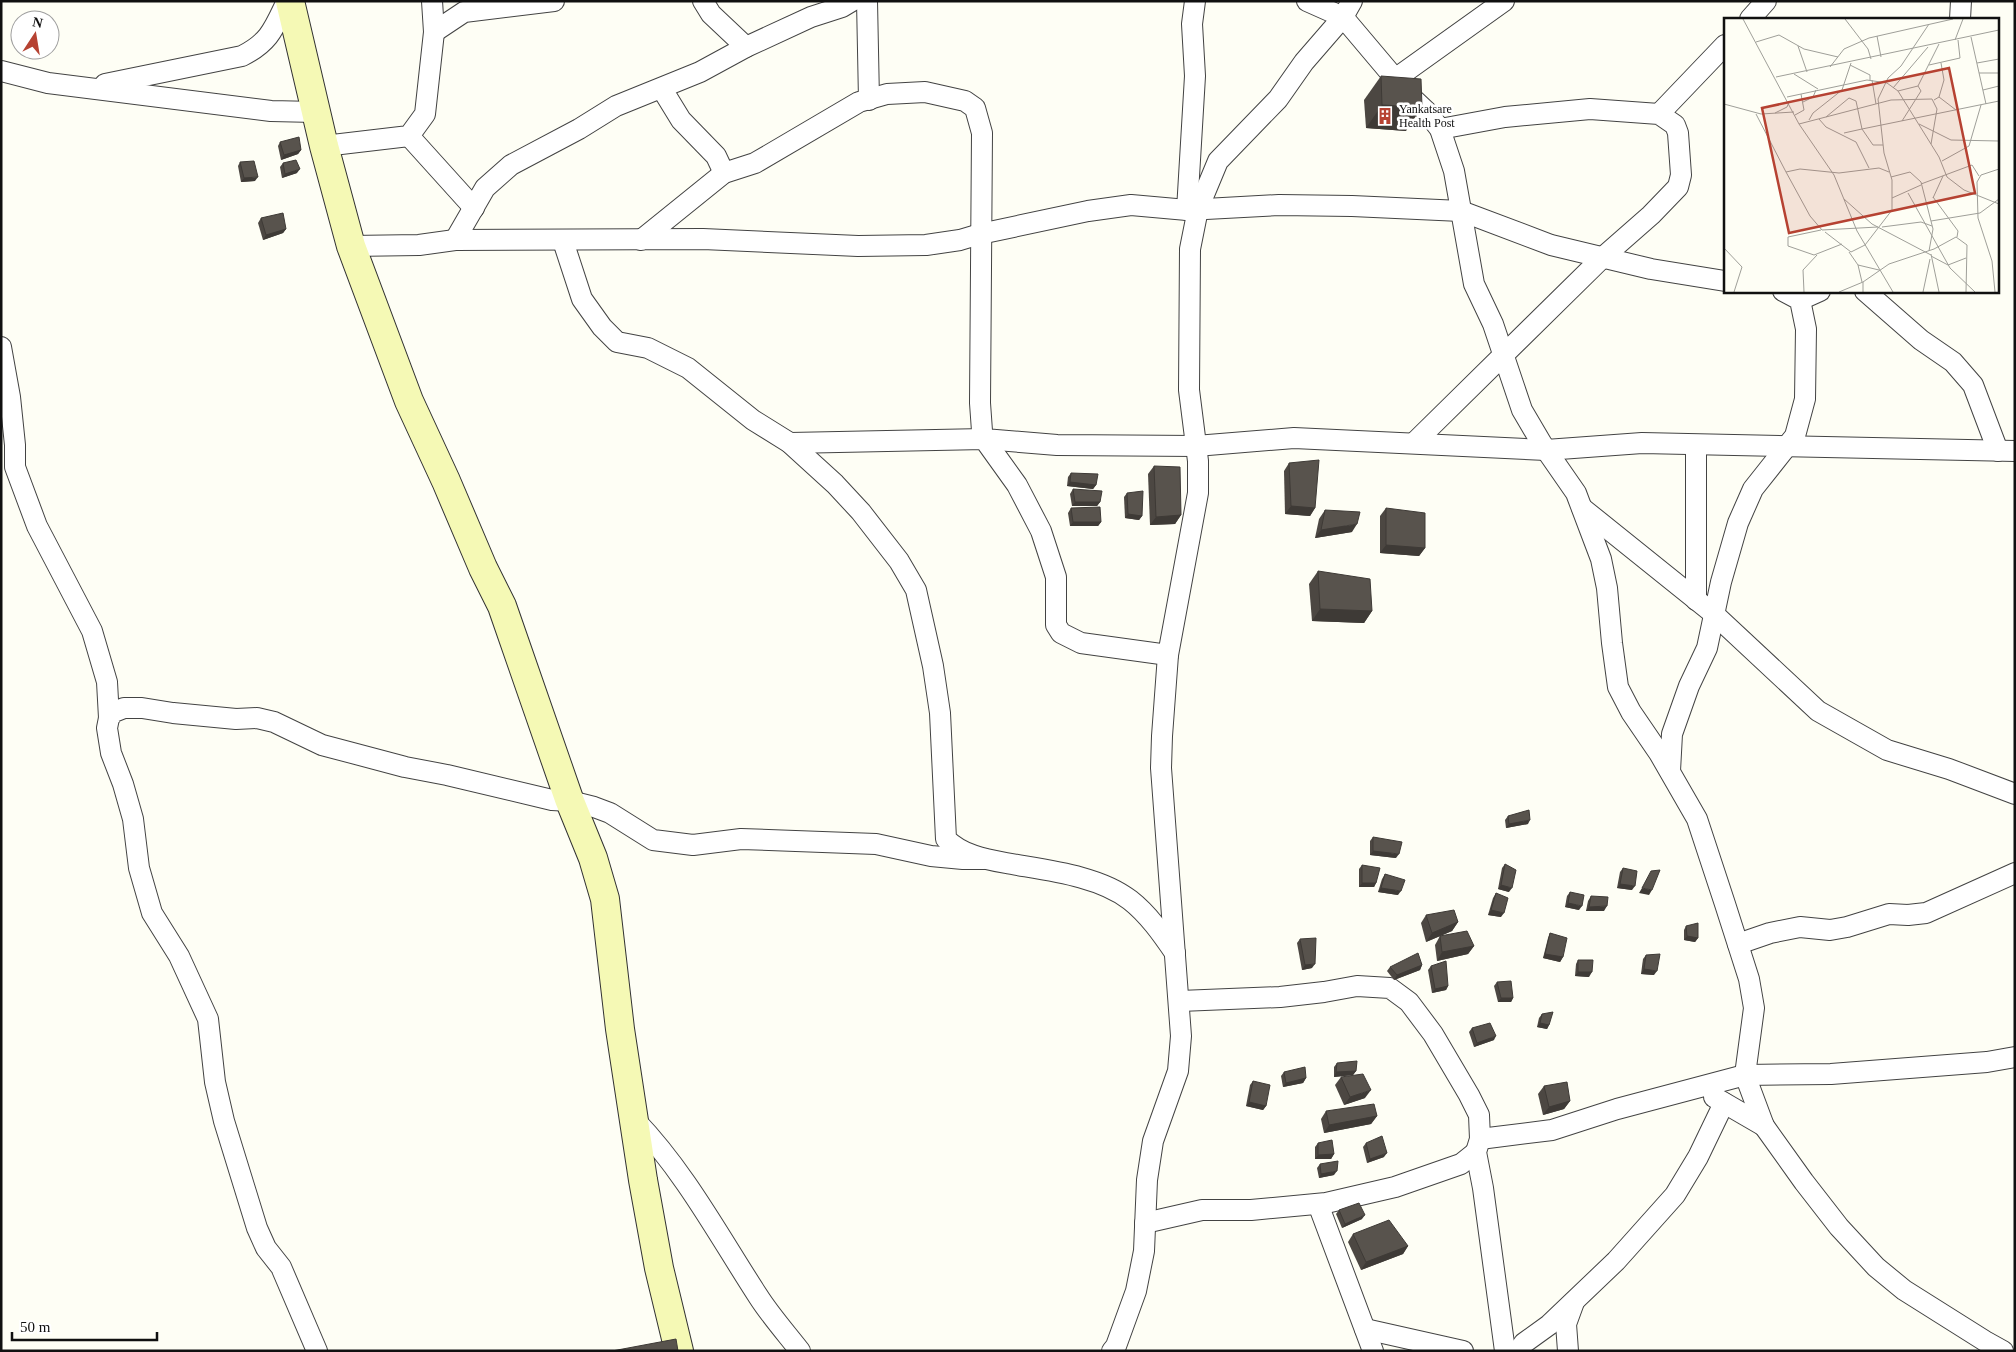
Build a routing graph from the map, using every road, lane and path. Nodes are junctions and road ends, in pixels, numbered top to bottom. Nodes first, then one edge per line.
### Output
1 (288, 1) edge
2 (432, 1) edge
3 (554, 1) edge
4 (703, 1) edge
5 (852, 1) edge
6 (867, 1) edge
7 (1195, 1) edge
8 (1307, 1) edge
9 (1504, 1) edge
10 (1766, 1) edge
11 (1961, 1) edge
12 (1347, 9) edge
13 (1751, 18) edge
14 (1960, 18) edge
15 (434, 32) junction
16 (746, 46) junction
17 (1724, 46) edge
18 (1, 71) edge
19 (1395, 79) junction
20 (91, 87) junction
21 (662, 89) junction
22 (869, 100) junction
23 (316, 112) junction
24 (1659, 114) junction
25 (1440, 129) junction
26 (410, 136) junction
27 (324, 146) junction
28 (724, 173) junction
29 (474, 208) junction
30 (1193, 209) junction
31 (1461, 212) junction
32 (980, 234) junction
33 (455, 240) junction
34 (641, 240) junction
35 (563, 241) junction
36 (351, 246) junction
37 (1602, 258) junction
38 (1724, 281) edge
39 (1813, 292) edge
40 (1866, 292) edge
41 (1791, 295) edge
42 (1, 347) edge
43 (1504, 355) junction
44 (984, 439) junction
45 (790, 443) junction
46 (1414, 443) junction
47 (1696, 445) junction
48 (1196, 446) junction
49 (1786, 448) junction
50 (1546, 450) junction
51 (2006, 451) edge
52 (1582, 508) junction
53 (1696, 600) junction
54 (1714, 614) junction
55 (1168, 655) junction
56 (109, 718) junction
57 (1670, 772) junction
58 (2015, 794) edge
59 (570, 801) junction
60 (984, 858) junction
61 (2015, 873) edge
62 (1738, 944) junction
63 (1175, 953) junction
64 (1180, 1001) junction
65 (2015, 1057) edge
66 (1745, 1075) junction
67 (1699, 1086) junction
68 (1724, 1103) junction
69 (635, 1120) junction
70 (1764, 1126) junction
71 (1478, 1145) junction
72 (1318, 1204) junction
73 (1145, 1223) junction
74 (1574, 1301) junction
75 (1364, 1329) junction
76 (317, 1351) edge
77 (680, 1351) edge
78 (800, 1351) edge
79 (1112, 1351) edge
80 (1373, 1351) edge
81 (1463, 1351) edge
82 (1505, 1351) edge
83 (1518, 1351) edge
84 (1568, 1351) edge
85 (2003, 1351) edge

1 - 20 street
1 - 23 street
2 - 15 street
3 - 15 street
4 - 16 street
5 - 16 street
6 - 22 street
7 - 30 street
8 - 12 street
9 - 19 street
10 - 13 street
11 - 14 street
12 - 19 street
12 - 30 street
15 - 26 street
16 - 21 street
17 - 24 street
18 - 20 street
19 - 25 street
20 - 23 street
21 - 28 street
21 - 29 street
22 - 28 street
22 - 32 street
23 - 27 street
24 - 25 street
24 - 37 street
25 - 31 street
26 - 27 street
26 - 29 street
27 - 36 street
28 - 34 street
29 - 33 street
30 - 31 street
30 - 32 street
30 - 48 street
31 - 37 street
31 - 43 street
32 - 34 street
32 - 44 street
33 - 35 street
33 - 36 street
34 - 35 street
35 - 45 street
36 - 59 street
37 - 38 street
37 - 43 street
39 - 41 street
40 - 51 street
41 - 49 street
42 - 56 street
43 - 46 street
43 - 50 street
44 - 45 street
44 - 48 street
44 - 55 street
45 - 60 street
46 - 48 street
46 - 50 street
47 - 49 street
47 - 50 street
47 - 53 street
48 - 55 street
49 - 51 street
49 - 54 street
50 - 52 street
52 - 53 street
52 - 57 street
53 - 54 street
54 - 57 street
54 - 58 street
55 - 63 street
56 - 59 street
56 - 76 street
57 - 62 street
59 - 60 street
59 - 69 street
60 - 63 street
61 - 62 street
62 - 66 street
63 - 64 street
64 - 71 street
64 - 73 street
65 - 66 street
66 - 67 street
66 - 70 street
67 - 68 street
67 - 71 street
68 - 70 street
68 - 74 street
69 - 77 street
69 - 78 street
70 - 85 street
71 - 72 street
71 - 82 street
72 - 73 street
72 - 75 street
73 - 79 street
74 - 83 street
74 - 84 street
75 - 80 street
75 - 81 street

